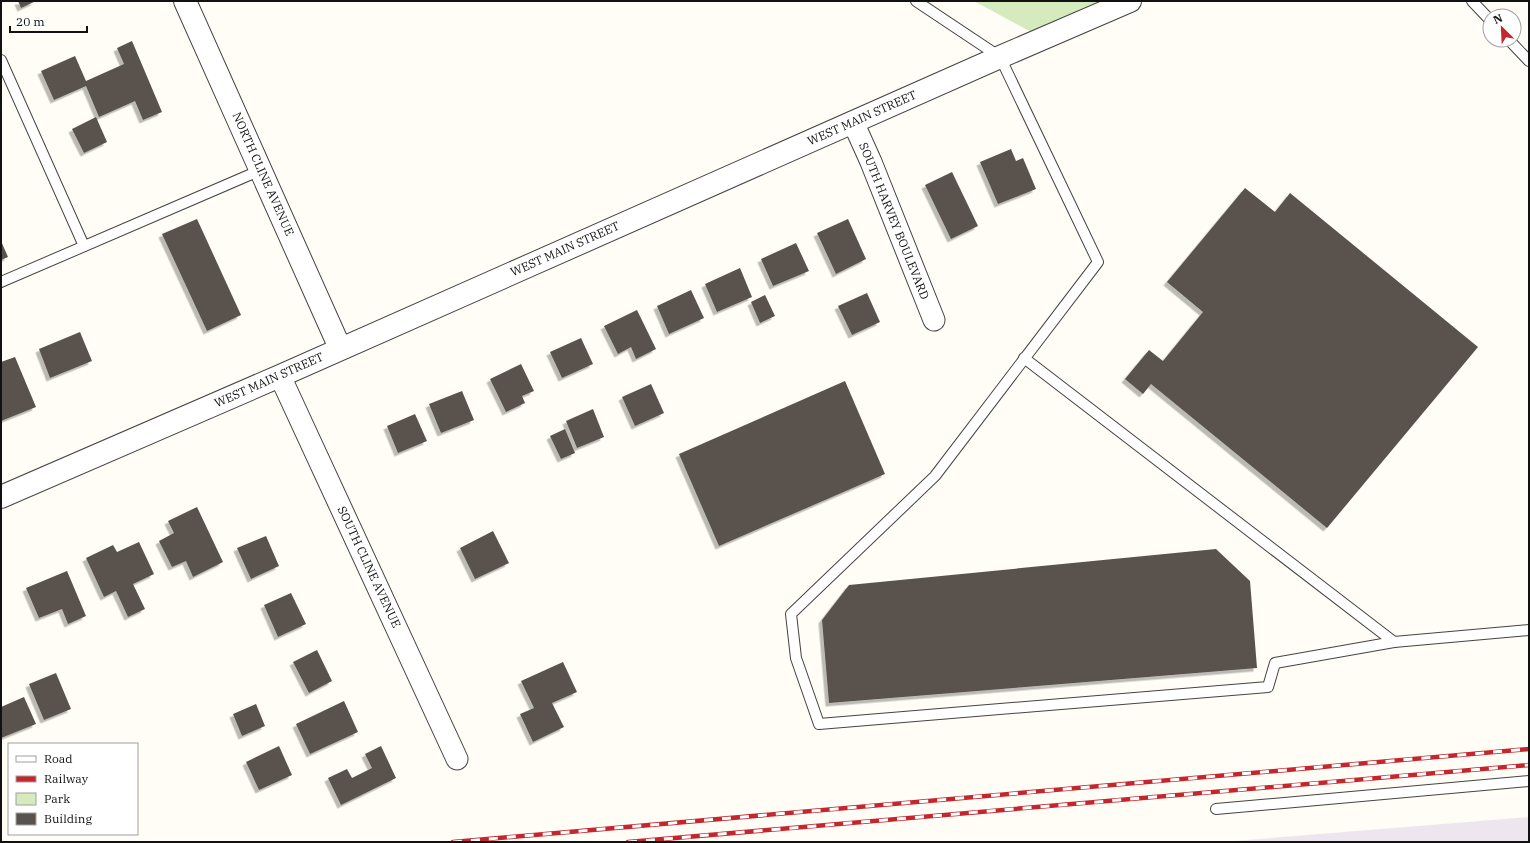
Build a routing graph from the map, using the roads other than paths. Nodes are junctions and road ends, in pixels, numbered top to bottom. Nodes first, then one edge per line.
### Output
1 (186, 1) edge
2 (916, 1) edge
3 (1130, 1) edge
4 (1472, 1) edge
5 (1482, 12) edge
6 (1517, 48) edge
7 (1000, 57) junction
8 (1, 60) edge
9 (1529, 61) edge
10 (853, 122) junction
11 (261, 170) junction
12 (84, 246) junction
13 (1, 282) edge
14 (934, 320) dead end
15 (340, 348) junction
16 (1024, 358) junction
17 (280, 376) junction
18 (1, 497) edge
19 (1529, 630) edge
20 (1394, 642) junction
21 (457, 759) dead end
22 (1529, 781) edge
23 (1216, 809) dead end

1 - 11 street, NORTH CLINE AVENUE
2 - 7 lane
3 - 7 street, WEST MAIN STREET
4 - 5 lane
6 - 9 lane
7 - 10 street, WEST MAIN STREET
7 - 16 lane
8 - 12 lane
10 - 14 street, SOUTH HARVEY BOULEVARD
10 - 15 street, WEST MAIN STREET
11 - 12 lane
11 - 15 street, NORTH CLINE AVENUE
12 - 13 lane
15 - 17 street, WEST MAIN STREET
16 - 20 lane
16 - 20 lane
17 - 18 street, WEST MAIN STREET
17 - 21 street, SOUTH CLINE AVENUE
19 - 20 lane
22 - 23 lane

